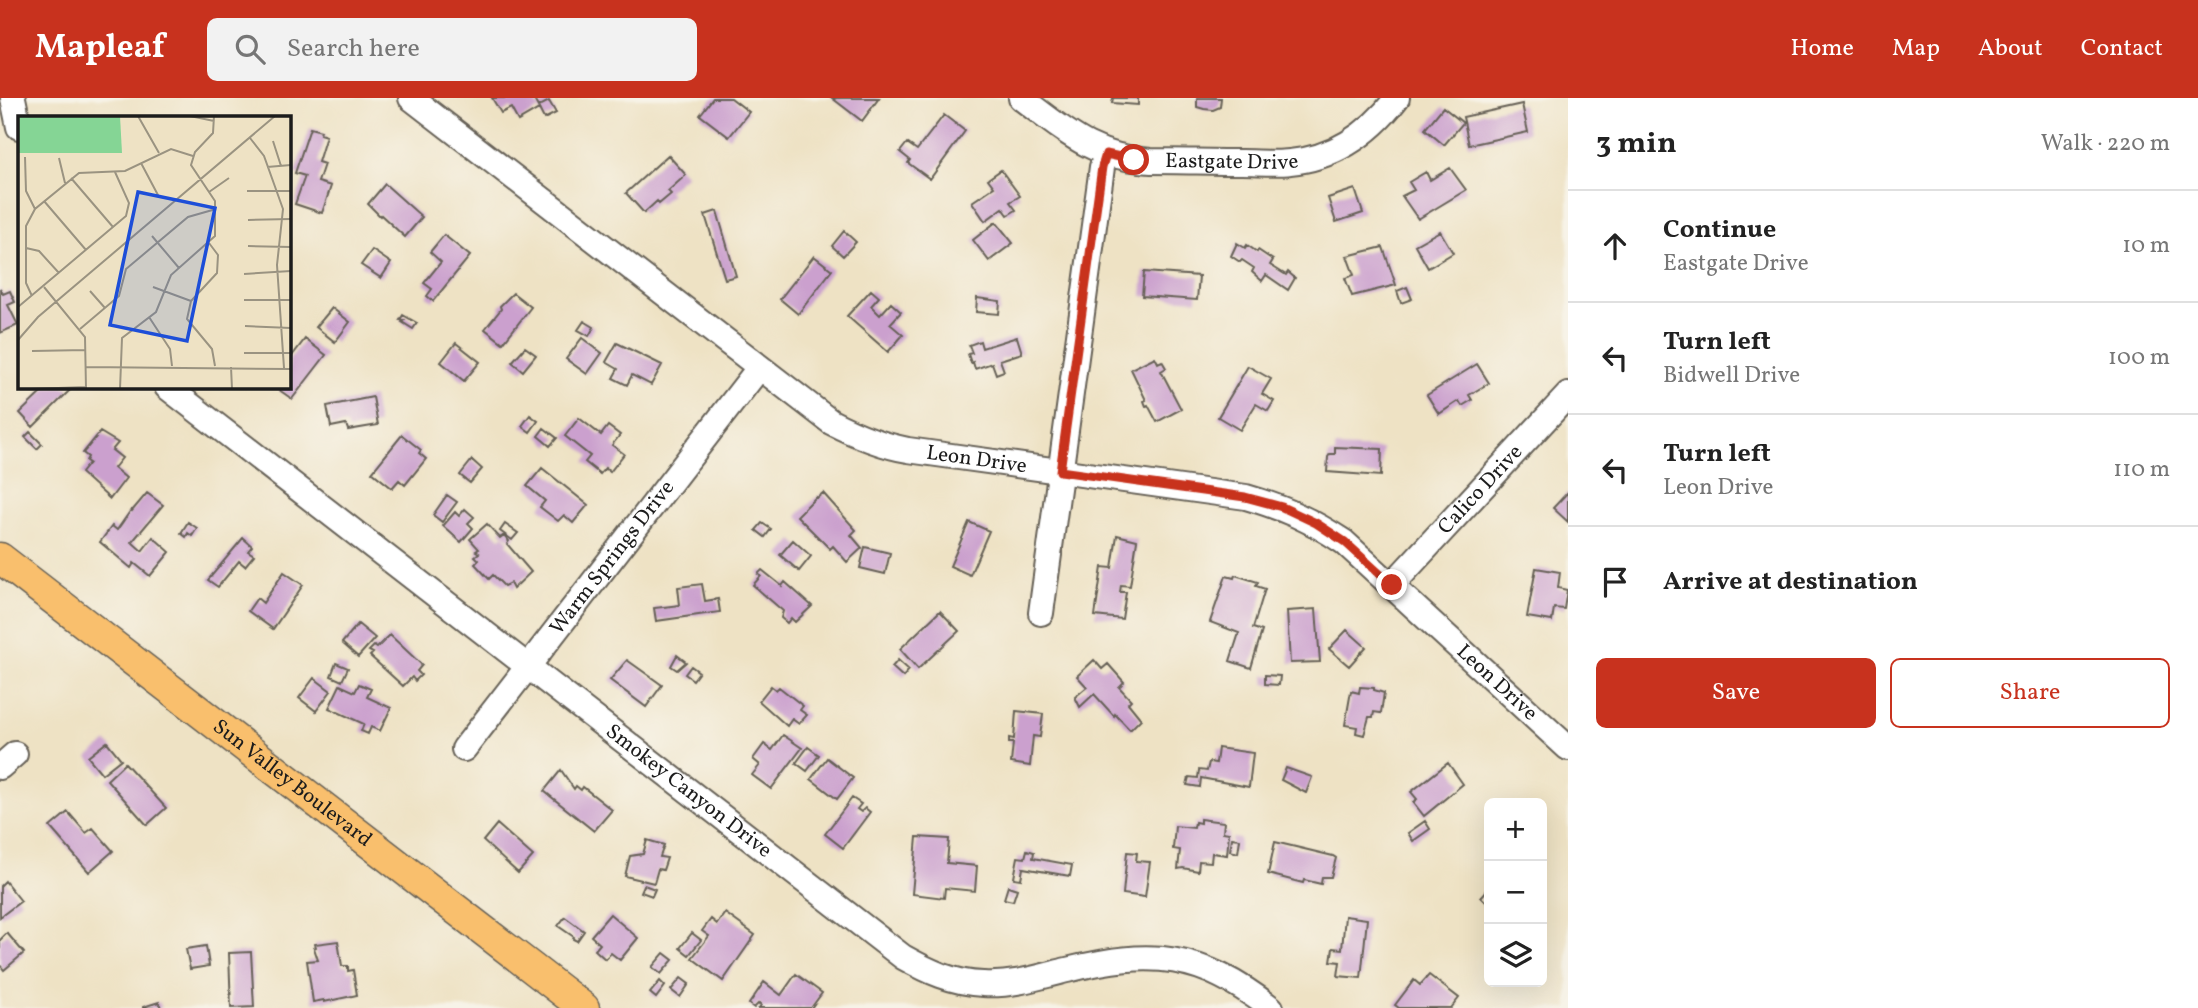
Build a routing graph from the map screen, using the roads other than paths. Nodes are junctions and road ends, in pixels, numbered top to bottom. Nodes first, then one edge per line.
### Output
1 (13, 98) edge
2 (411, 98) edge
3 (1021, 98) edge
4 (1397, 98) edge
5 (18, 122) edge
6 (1106, 154) junction
7 (760, 368) junction
8 (168, 388) edge
9 (1568, 395) edge
10 (1060, 471) junction
11 (0, 558) edge
12 (1392, 585) junction
13 (1041, 613) dead end
14 (528, 667) junction
15 (1568, 748) edge
16 (464, 749) dead end
17 (584, 1008) edge
18 (1271, 1008) edge

1 - 5 street
2 - 7 street, Leon Drive
3 - 6 street, Eastgate Drive
4 - 6 street, Eastgate Drive
6 - 10 street
7 - 10 street, Leon Drive
7 - 14 street, Warm Springs Drive
8 - 14 street, Smokey Canyon Drive
9 - 12 street, Calico Drive
10 - 12 street, Leon Drive
10 - 13 street
11 - 17 main road, Sun Valley Boulevard
12 - 15 street, Leon Drive
14 - 16 street, Warm Springs Drive
14 - 18 street, Smokey Canyon Drive

